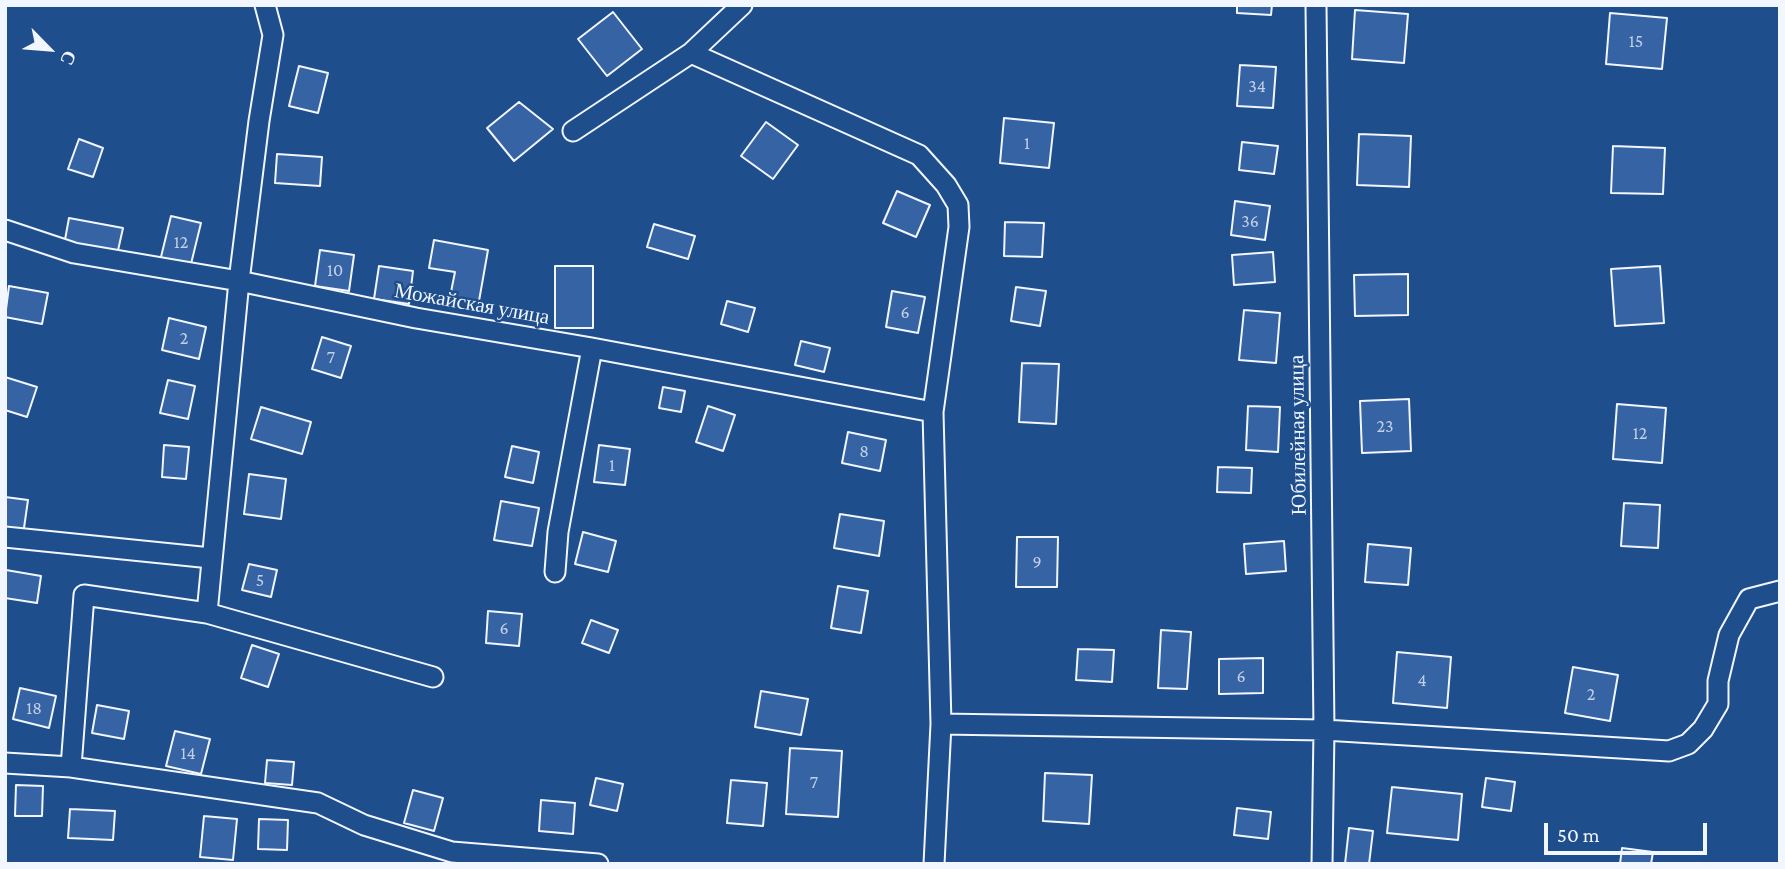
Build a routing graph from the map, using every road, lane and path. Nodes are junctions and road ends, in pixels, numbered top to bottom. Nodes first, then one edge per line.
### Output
1 (265, 5) edge
2 (742, 5) edge
3 (1316, 5) edge
4 (691, 53) junction
5 (573, 131) dead end
6 (5, 230) edge
7 (239, 281) junction
8 (592, 348) junction
9 (933, 412) junction
10 (5, 537) edge
11 (211, 558) junction
12 (555, 572) dead end
13 (1780, 591) edge
14 (207, 613) junction
15 (433, 677) dead end
16 (941, 724) junction
17 (1324, 730) junction
18 (5, 763) edge
19 (71, 767) junction
20 (598, 864) edge
21 (934, 864) edge
22 (1322, 864) edge

1 - 7 street
2 - 4 street
3 - 17 street, Юбилейная улица
4 - 5 street
4 - 9 street
6 - 7 street, Можайская улица
7 - 8 street, Можайская улица
7 - 11 street
8 - 9 street, Можайская улица
8 - 12 street
9 - 16 street
10 - 11 street
11 - 14 street
13 - 17 street
14 - 15 street
14 - 19 street
16 - 17 street
16 - 21 street
17 - 22 street, Юбилейная улица
18 - 19 street
19 - 20 street

